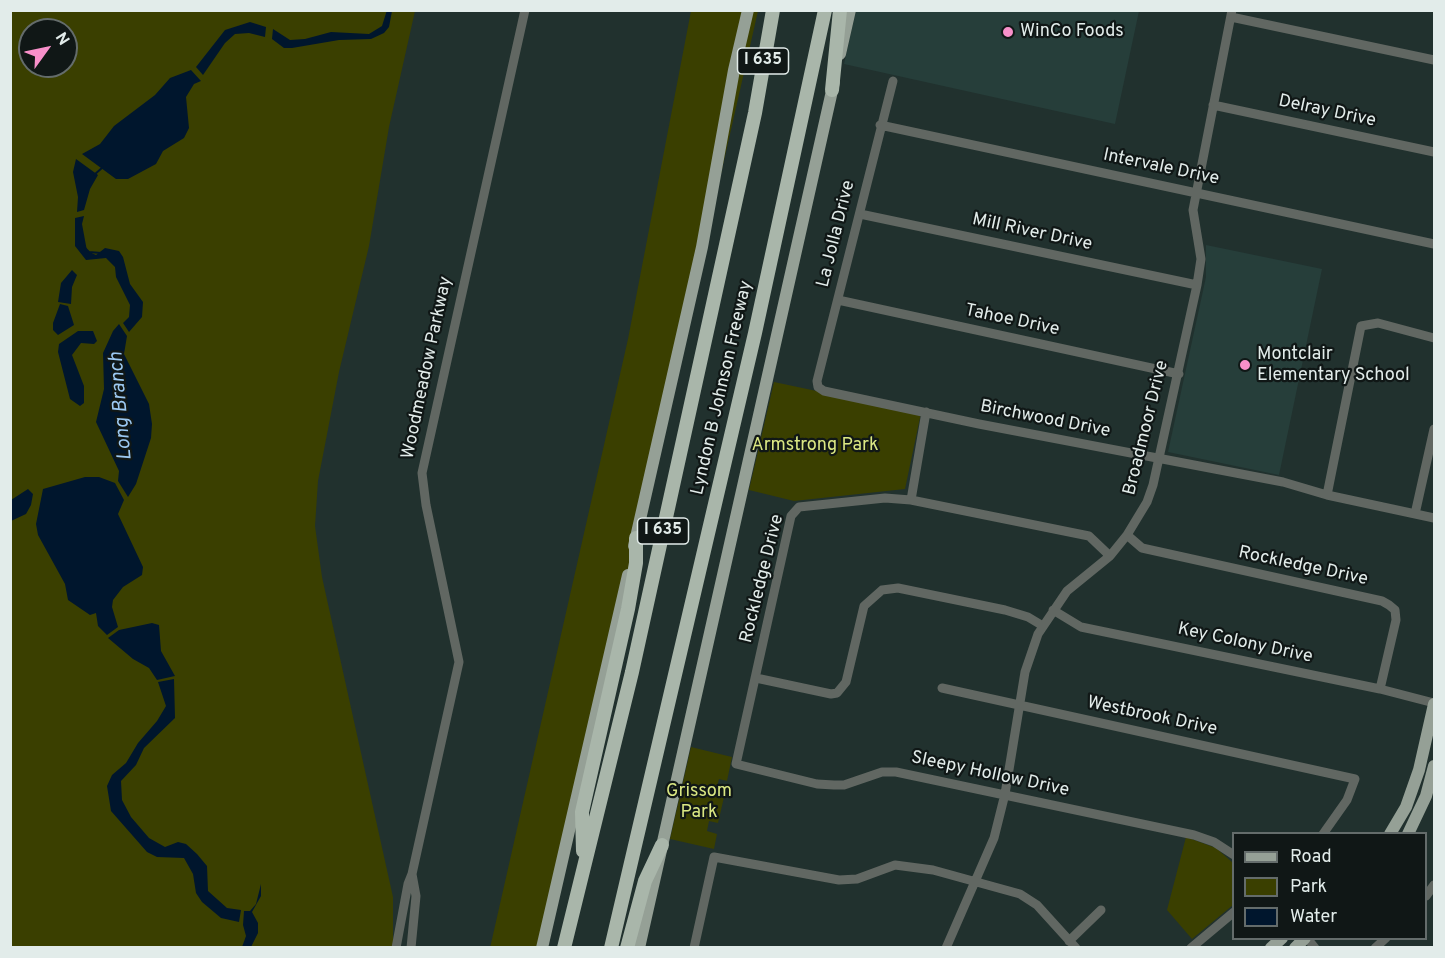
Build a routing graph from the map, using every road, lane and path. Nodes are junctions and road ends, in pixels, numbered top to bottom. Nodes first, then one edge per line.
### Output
1 (525, 10) edge
2 (748, 10) edge
3 (773, 10) edge
4 (825, 10) edge
5 (840, 10) edge
6 (850, 10) edge
7 (1231, 14) edge
8 (1434, 60) edge
9 (893, 81) dead end
10 (832, 90) junction
11 (1213, 105) junction
12 (880, 125) junction
13 (1434, 152) edge
14 (1196, 192) junction
15 (860, 214) junction
16 (1434, 244) edge
17 (1197, 285) junction
18 (837, 300) junction
19 (1434, 338) edge
20 (1179, 374) junction
21 (824, 391) joint
22 (927, 412) junction
23 (1434, 429) edge
24 (1159, 459) junction
25 (1327, 495) junction
26 (911, 500) junction
27 (1415, 514) junction
28 (1434, 518) edge
29 (1127, 535) junction
30 (636, 538) junction
31 (1110, 556) junction
32 (1053, 610) junction
33 (1043, 626) junction
34 (756, 678) junction
35 (942, 688) dead end
36 (1380, 689) junction
37 (1434, 703) edge
38 (1019, 706) junction
39 (736, 764) joint
40 (1434, 766) edge
41 (1005, 794) junction
42 (1324, 832) edge
43 (1391, 832) edge
44 (1409, 832) edge
45 (662, 845) junction
46 (1232, 854) edge
47 (584, 868) junction
48 (412, 874) junction
49 (975, 881) junction
50 (1101, 910) dead end
51 (1232, 913) edge
52 (1072, 944) edge
53 (396, 948) edge
54 (411, 948) edge
55 (542, 948) edge
56 (564, 948) edge
57 (611, 948) edge
58 (627, 948) edge
59 (639, 948) edge
60 (694, 948) edge
61 (946, 948) edge
62 (1191, 948) edge

1 - 48 street, Woodmeadow Parkway
2 - 30 main road
3 - 47 highway, Lyndon B Johnson Freeway / I 635
4 - 57 highway, Lyndon B Johnson Freeway / I 635
5 - 10 highway
6 - 10 main road
7 - 8 street
7 - 11 street, Broadmoor Drive
9 - 12 street, La Jolla Drive
10 - 45 main road
11 - 13 street, Delray Drive
11 - 14 street, Broadmoor Drive
12 - 14 street, Intervale Drive
12 - 15 street, La Jolla Drive
14 - 16 street, Intervale Drive
14 - 17 street, Broadmoor Drive
15 - 17 street, Mill River Drive
15 - 18 street, La Jolla Drive
17 - 20 street, Broadmoor Drive
18 - 20 street, Tahoe Drive
18 - 21 street, La Jolla Drive
19 - 25 street
20 - 24 street, Broadmoor Drive
21 - 22 street, Birchwood Drive
22 - 24 street, Birchwood Drive
22 - 26 street
23 - 27 street
24 - 25 street, Birchwood Drive
24 - 29 street, Broadmoor Drive
25 - 27 street, Birchwood Drive
26 - 31 street, Rockledge Drive
26 - 34 street, Rockledge Drive
27 - 28 street, Birchwood Drive
29 - 31 street, Broadmoor Drive
29 - 36 street, Rockledge Drive
30 - 47 highway
30 - 55 main road
31 - 32 street, Broadmoor Drive
32 - 33 street, Broadmoor Drive
32 - 36 street, Key Colony Drive
33 - 34 street
33 - 38 street, Broadmoor Drive
34 - 39 street, Rockledge Drive
35 - 38 street, Westbrook Drive
36 - 37 street, Key Colony Drive
37 - 43 main road
38 - 41 street, Broadmoor Drive
38 - 42 street, Westbrook Drive
39 - 41 street, Sleepy Hollow Drive
40 - 44 main road
41 - 46 street, Sleepy Hollow Drive
41 - 49 street, Broadmoor Drive
45 - 58 highway
45 - 59 main road
47 - 56 highway, Lyndon B Johnson Freeway / I 635
48 - 53 street, Woodmeadow Parkway
48 - 54 street, Woodmeadow Parkway
49 - 52 street
49 - 60 street
49 - 61 street, Broadmoor Drive
50 - 52 street
51 - 62 street

